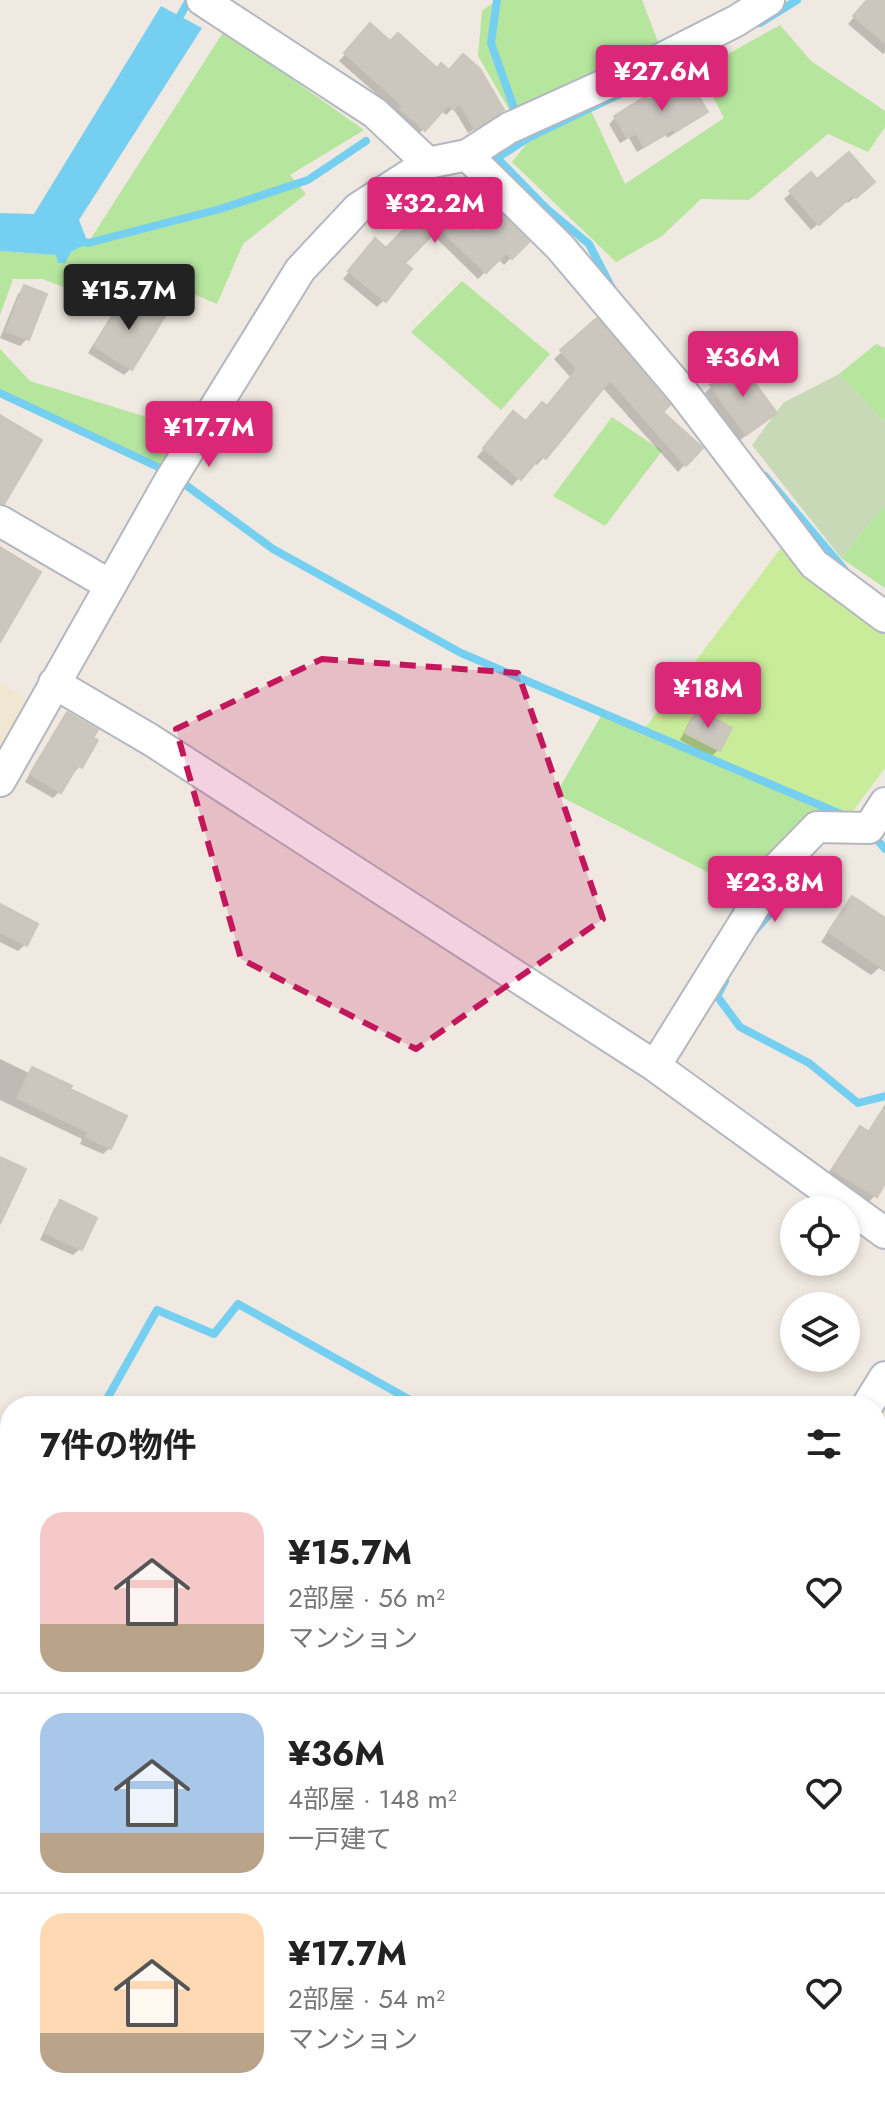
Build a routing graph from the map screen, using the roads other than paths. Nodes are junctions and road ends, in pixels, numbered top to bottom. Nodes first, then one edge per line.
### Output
1 (202, 0) edge
2 (769, 0) edge
3 (467, 155) junction
4 (428, 163) junction
5 (0, 521) edge
6 (110, 585) junction
7 (885, 617) edge
8 (54, 683) junction
9 (0, 781) edge
10 (885, 803) edge
11 (655, 1066) junction
12 (885, 1233) edge
13 (885, 1377) edge
14 (873, 1396) edge

1 - 4 street
2 - 3 street
3 - 4 street
3 - 7 street
4 - 6 street
5 - 6 street
6 - 8 street
8 - 9 street
8 - 11 street
10 - 11 street
11 - 12 street
13 - 14 street

